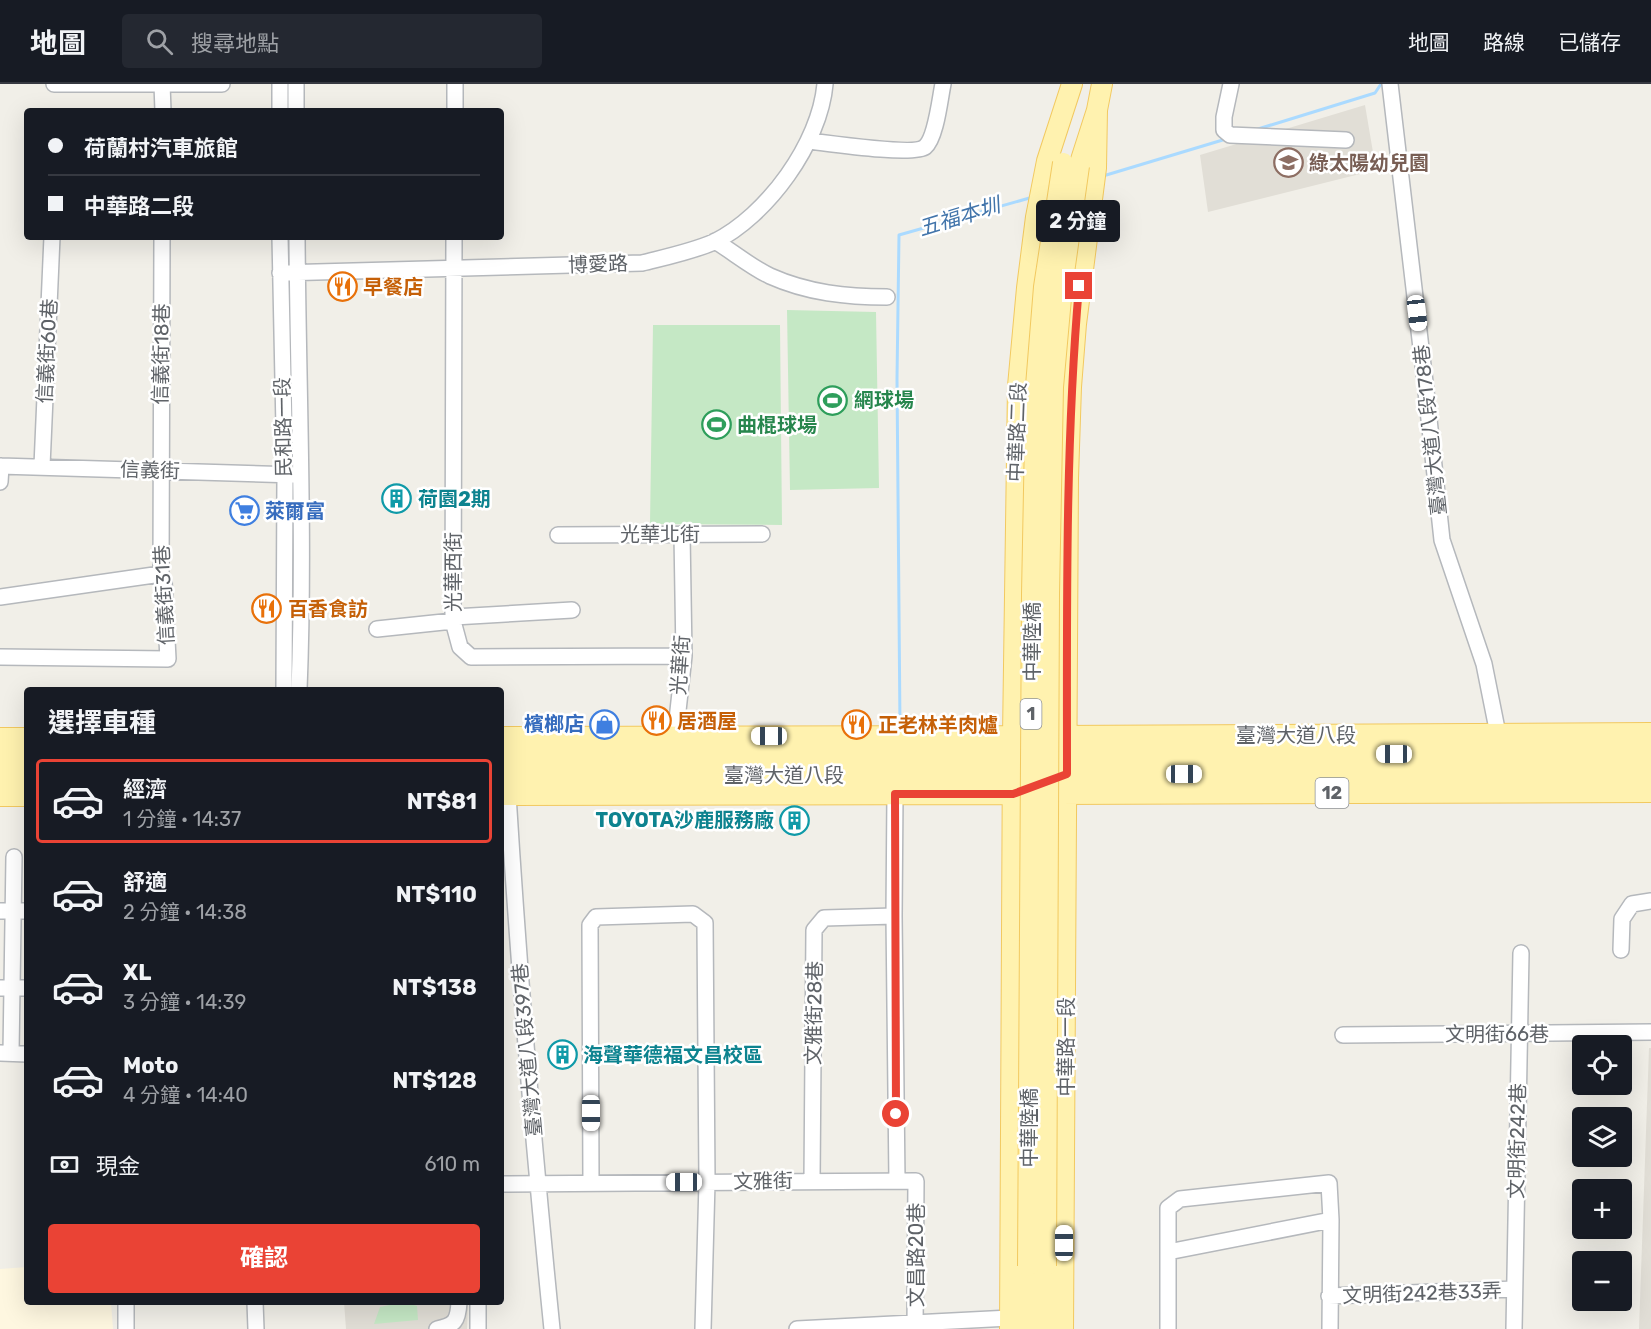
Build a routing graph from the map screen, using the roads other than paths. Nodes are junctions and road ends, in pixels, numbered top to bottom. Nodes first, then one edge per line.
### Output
1 (54, 84) edge
2 (222, 84) edge
3 (280, 84) edge
4 (296, 84) edge
5 (455, 84) edge
6 (825, 84) edge
7 (943, 84) edge
8 (1072, 84) edge
9 (1102, 84) edge
10 (1232, 84) edge
11 (1390, 84) edge
12 (163, 85) edge
13 (1067, 105) junction
14 (163, 108) edge
15 (280, 108) edge
16 (296, 108) edge
17 (455, 108) edge
18 (1097, 110) junction
19 (1346, 140) dead end
20 (809, 141) junction
21 (1071, 164) junction
22 (52, 240) edge
23 (162, 240) edge
24 (280, 240) edge
25 (297, 240) edge
26 (454, 240) edge
27 (715, 241) junction
28 (454, 270) junction
29 (280, 273) junction
30 (297, 273) junction
31 (887, 297) dead end
32 (1, 466) edge
33 (42, 466) junction
34 (160, 471) junction
35 (301, 475) junction
36 (285, 476) junction
37 (0, 482) edge
38 (682, 534) junction
39 (762, 534) dead end
40 (558, 535) dead end
41 (161, 574) junction
42 (0, 597) edge
43 (572, 610) dead end
44 (454, 620) junction
45 (377, 629) dead end
46 (684, 656) junction
47 (0, 657) edge
48 (284, 687) edge
49 (299, 687) edge
50 (1498, 734) junction
51 (1651, 734) edge
52 (0, 738) edge
53 (24, 738) edge
54 (504, 738) edge
55 (1651, 753) edge
56 (504, 756) edge
57 (0, 757) edge
58 (24, 757) edge
59 (1013, 765) junction
60 (1067, 765) junction
61 (674, 766) junction
62 (1651, 773) edge
63 (0, 776) edge
64 (24, 776) edge
65 (504, 776) edge
66 (524, 776) junction
67 (1651, 792) edge
68 (895, 794) junction
69 (504, 795) edge
70 (0, 796) edge
71 (24, 796) edge
72 (14, 857) dead end
73 (1651, 901) edge
74 (508, 910) edge
75 (13, 911) edge
76 (894, 916) junction
77 (1621, 950) dead end
78 (1521, 953) dead end
79 (13, 988) edge
80 (1651, 1032) edge
81 (1519, 1034) junction
82 (1343, 1035) dead end
83 (6, 1053) edge
84 (24, 1054) edge
85 (916, 1180) joint
86 (812, 1181) junction
87 (897, 1181) junction
88 (707, 1182) junction
89 (537, 1183) junction
90 (591, 1183) junction
91 (504, 1184) edge
92 (1331, 1220) junction
93 (1168, 1252) junction
94 (1037, 1266) junction
95 (1514, 1289) junction
96 (1329, 1296) junction
97 (126, 1305) edge
98 (255, 1305) edge
99 (459, 1305) edge
100 (478, 1305) edge
101 (1010, 1324) edge
102 (915, 1326) edge
103 (126, 1329) edge
104 (256, 1329) edge
105 (437, 1329) edge
106 (478, 1329) edge
107 (552, 1329) edge
108 (703, 1329) edge
109 (797, 1329) edge
110 (1028, 1329) edge
111 (1046, 1329) edge
112 (1064, 1329) edge
113 (1168, 1329) edge
114 (1330, 1329) edge
115 (1514, 1329) edge

1 - 12 street
2 - 12 street
3 - 15 street
4 - 16 street
5 - 17 street
6 - 20 street, 博愛路
7 - 20 street
8 - 13 main road, 中華路二段 / 1
9 - 18 main road, 1
10 - 19 street
11 - 50 street, 臺灣大道八段178巷
12 - 14 street
13 - 21 main road, 中華路二段 / 1
13 - 59 main road, 中華路二段 / 1
18 - 21 main road, 1
18 - 60 main road, 1
20 - 27 street, 博愛路
21 - 94 main road, 中華陸橋 / 1, bridge
22 - 33 street, 信義街60巷
23 - 34 street, 信義街18巷
24 - 29 street, 民和路一段
25 - 30 street, 民和路一段
26 - 28 street, 光華西街
27 - 28 street, 博愛路
27 - 31 street
28 - 30 street, 博愛路
28 - 44 street, 光華西街
29 - 30 street, 博愛路
29 - 36 street, 民和路一段
30 - 35 street, 民和路一段
32 - 33 street, 信義街
32 - 37 street
33 - 34 street, 信義街
34 - 36 street, 信義街
34 - 41 street, 信義街31巷
35 - 36 street, 信義街
35 - 49 street, 民和路一段
36 - 48 street, 民和路一段
38 - 39 street, 光華北街
38 - 40 street, 光華北街
38 - 46 street, 光華街
41 - 42 street
41 - 47 street, 信義街31巷
43 - 44 street
44 - 45 street
44 - 46 street, 光華西街
46 - 61 street, 光華街
50 - 51 main road, 臺灣大道八段 / 12
50 - 60 main road, 臺灣大道八段 / 12
52 - 53 main road
54 - 61 main road, 臺灣大道八段 / 12
55 - 60 main road, 臺灣大道八段 / 12
56 - 61 main road, 臺灣大道八段 / 12
57 - 58 main road
59 - 60 main road, 臺灣大道八段 / 12
59 - 60 main road, 臺灣大道八段 / 12
59 - 61 main road, 臺灣大道八段 / 12
59 - 61 main road, 臺灣大道八段 / 12
59 - 68 main road, 臺灣大道八段 / 12
59 - 101 main road, 1
60 - 62 main road, 臺灣大道八段 / 12
60 - 67 main road, 臺灣大道八段 / 12
60 - 112 main road, 中華路一段 / 1
61 - 66 main road, 臺灣大道八段 / 12
61 - 68 main road, 臺灣大道八段 / 12
61 - 69 main road, 臺灣大道八段 / 12
63 - 64 main road
65 - 66 main road, 臺灣大道八段 / 12
66 - 69 street
68 - 76 street
69 - 74 street, 臺灣大道八段397巷
70 - 71 main road
72 - 75 street
73 - 77 street
74 - 89 street, 臺灣大道八段397巷
75 - 79 street
76 - 86 street, 文雅街28巷
76 - 87 street
78 - 81 street, 文明街242巷
79 - 83 street
80 - 81 street, 文明街66巷
81 - 82 street, 文明街66巷
81 - 95 street, 文明街242巷
83 - 84 street
85 - 87 street, 文雅街
85 - 102 street, 文昌路20巷
86 - 87 street, 文雅街
86 - 88 street, 文雅街
88 - 90 street, 文雅街
88 - 90 street
88 - 108 street
89 - 90 street, 文雅街
89 - 91 street, 文雅街
89 - 107 street, 臺灣大道八段397巷
92 - 93 street
92 - 93 street
92 - 96 street
93 - 113 street
94 - 110 main road, 1
94 - 111 main road, 1
95 - 96 street, 文明街242巷33弄
95 - 115 street, 文明街242巷
96 - 114 street
97 - 103 street
98 - 104 street
99 - 105 street
100 - 106 street
101 - 102 street
102 - 109 street

